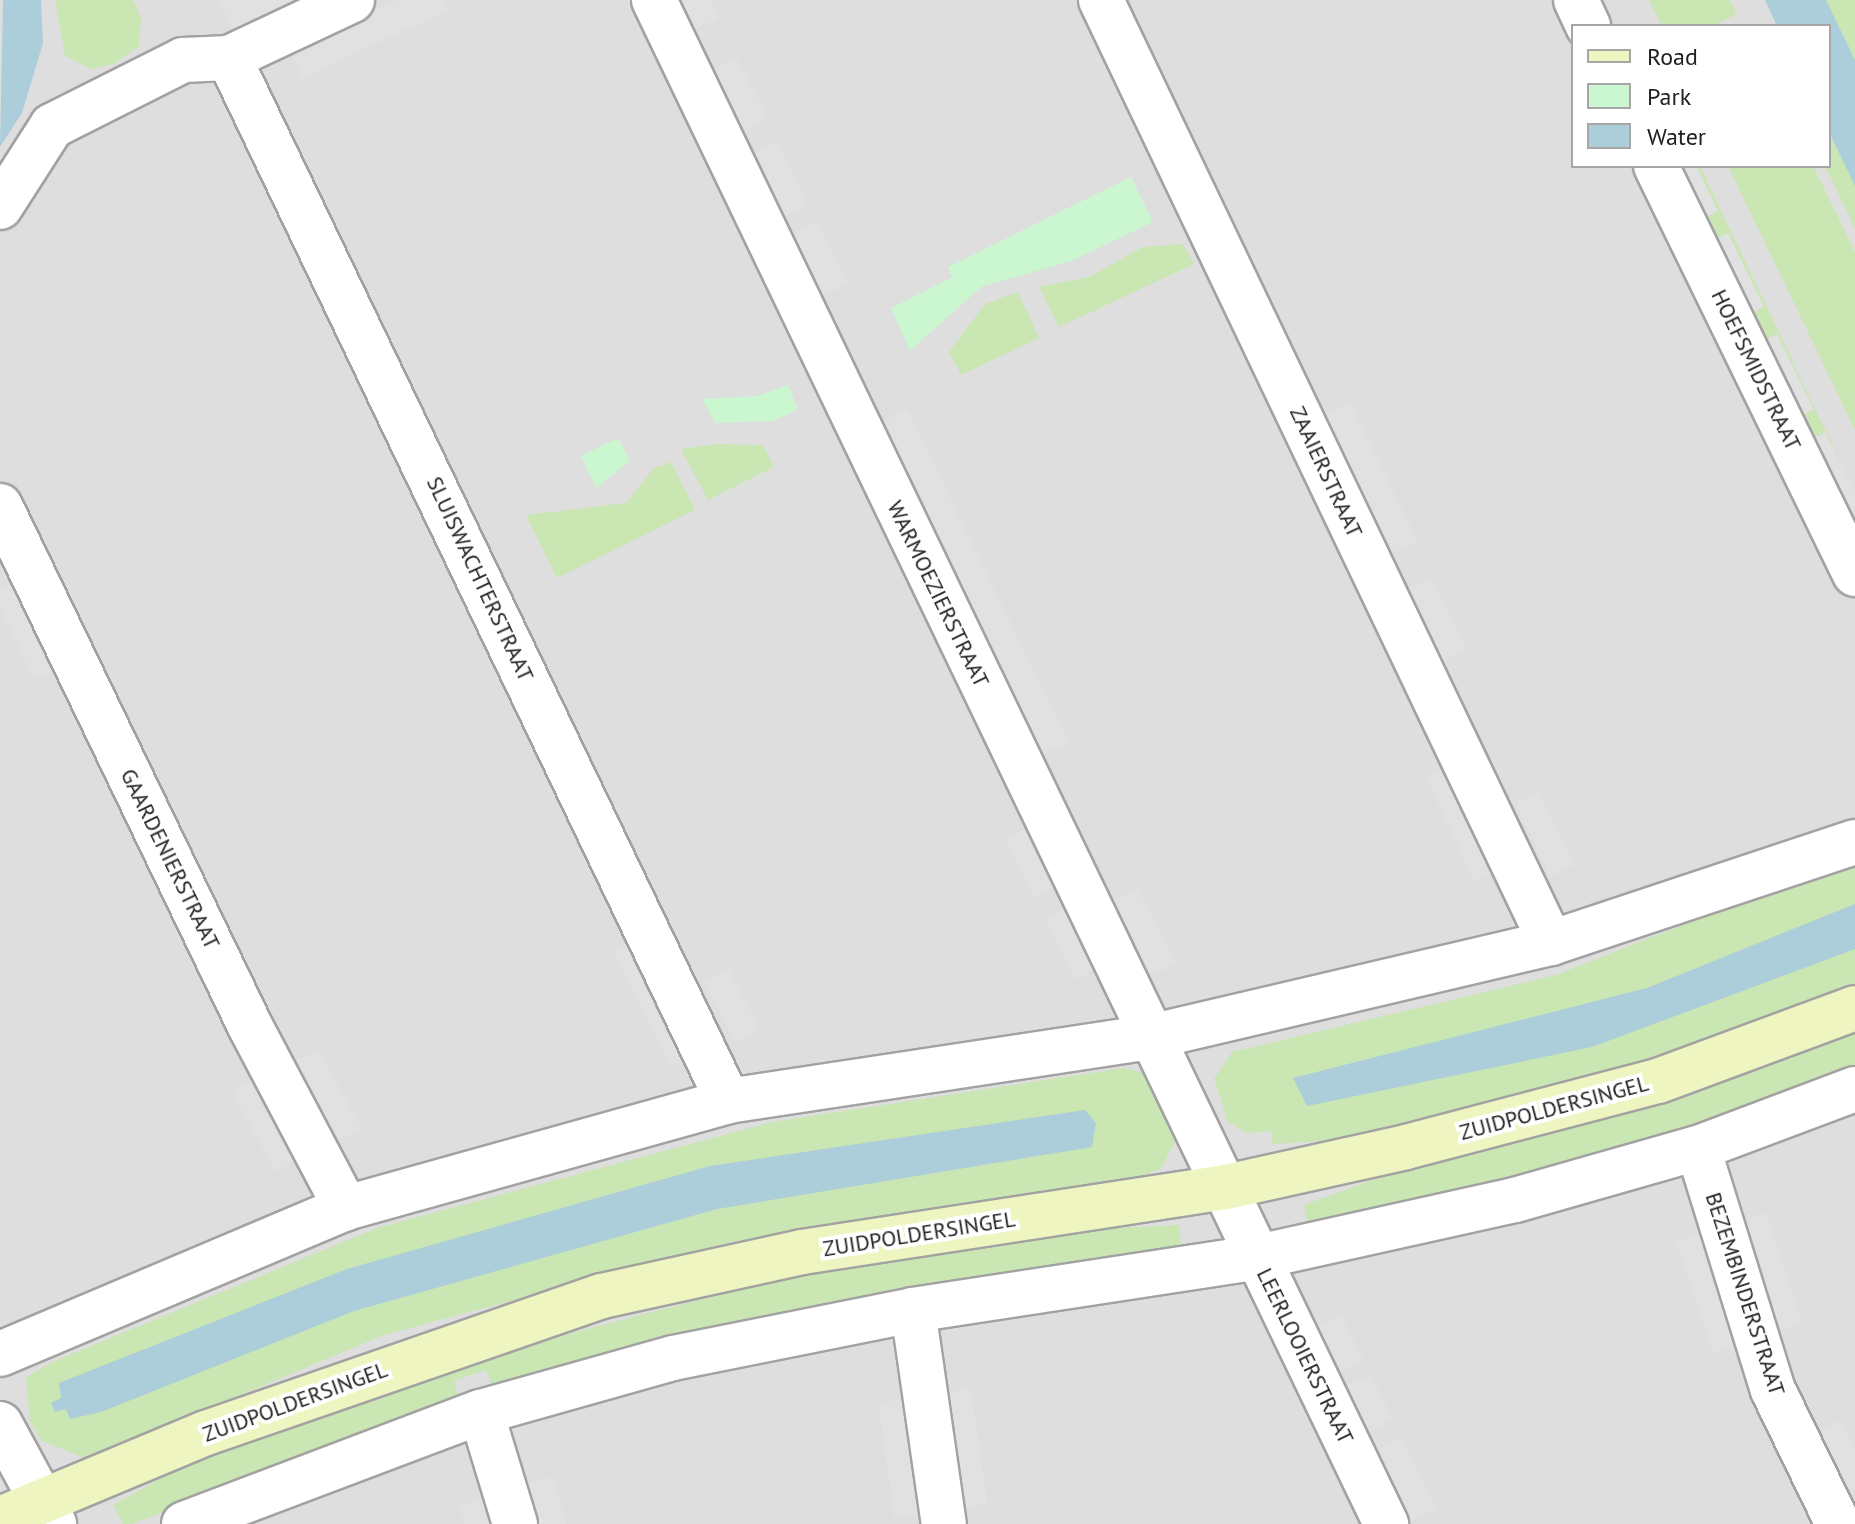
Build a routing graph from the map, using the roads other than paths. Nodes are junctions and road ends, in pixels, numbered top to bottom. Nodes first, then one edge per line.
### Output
1 (352, 0) edge
2 (654, 0) edge
3 (1101, 0) edge
4 (1576, 0) edge
5 (1587, 24) edge
6 (229, 58) junction
7 (1657, 168) edge
8 (0, 207) edge
9 (0, 506) edge
10 (1855, 574) edge
11 (1855, 842) edge
12 (1551, 943) junction
13 (1855, 1008) edge
14 (1150, 1037) junction
15 (1855, 1089) edge
16 (728, 1101) junction
17 (1698, 1148) junction
18 (1226, 1187) junction
19 (346, 1208) junction
20 (1258, 1257) junction
21 (913, 1310) junction
22 (0, 1354) edge
23 (481, 1412) junction
24 (0, 1424) edge
25 (48, 1511) edge
26 (0, 1519) edge
27 (184, 1524) edge
28 (515, 1524) edge
29 (944, 1524) edge
30 (1386, 1524) edge
31 (1838, 1524) edge

1 - 6 street
2 - 14 street, WARMOEZIERSTRAAT
3 - 12 street, ZAAIERSTRAAT
4 - 5 street
6 - 8 street
6 - 16 street, SLUISWACHTERSTRAAT
7 - 10 street, HOEFSMIDSTRAAT
9 - 19 street, GAARDENIERSTRAAT
11 - 12 street
12 - 14 street
13 - 18 street, ZUIDPOLDERSINGEL
14 - 16 street
14 - 18 street, WARMOEZIERSTRAAT
15 - 17 street
16 - 19 street
17 - 20 street
17 - 31 street, BEZEMBINDERSTRAAT
18 - 20 street, LEERLOOIERSTRAAT
18 - 25 street, ZUIDPOLDERSINGEL
19 - 22 street
20 - 21 street
20 - 30 street, LEERLOOIERSTRAAT
21 - 23 street
21 - 29 street
23 - 27 street
23 - 28 street
24 - 25 street
25 - 26 street, ZUIDPOLDERSINGEL

